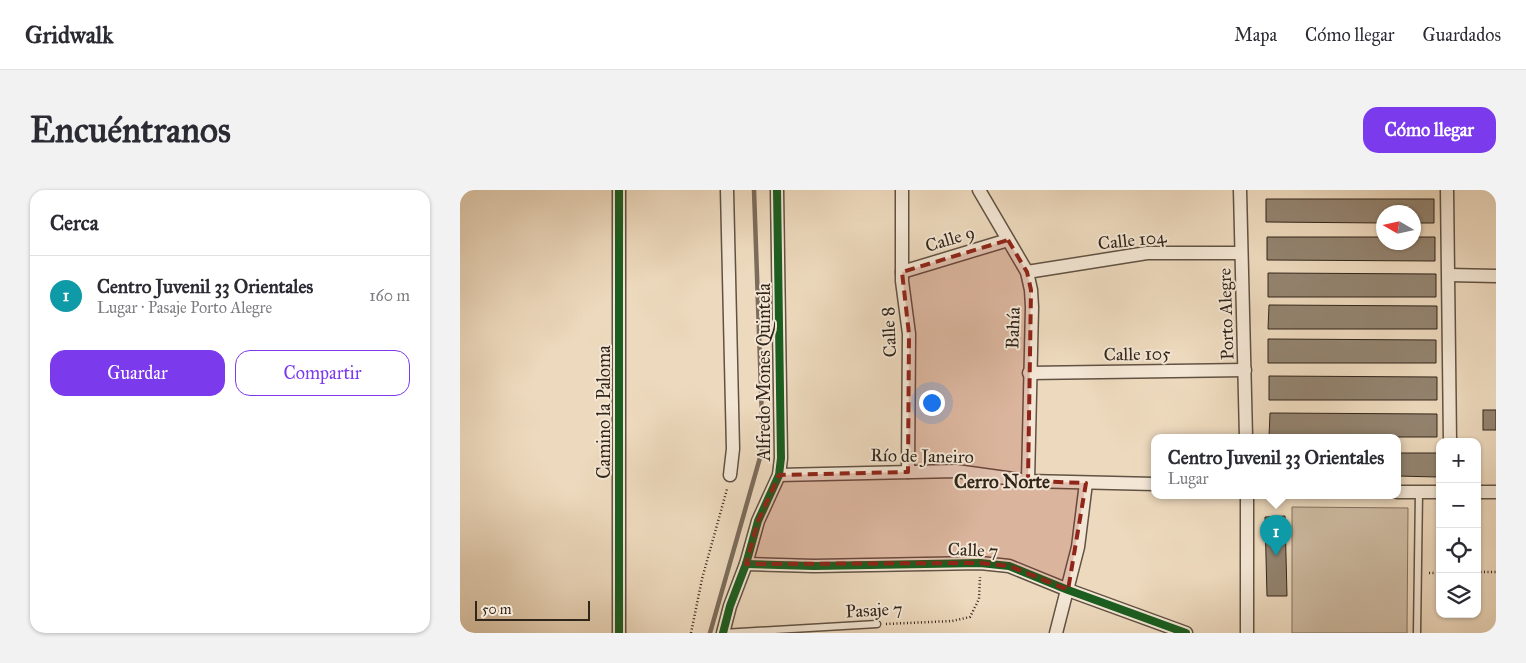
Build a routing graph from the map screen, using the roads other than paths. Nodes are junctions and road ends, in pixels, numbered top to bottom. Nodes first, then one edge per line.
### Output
1 (619, 190) edge
2 (728, 190) edge
3 (777, 190) edge
4 (902, 190) edge
5 (979, 190) edge
6 (1240, 190) edge
7 (1447, 190) edge
8 (1008, 240) junction
9 (1241, 253) junction
10 (902, 272) junction
11 (1027, 272) junction
12 (1449, 275) junction
13 (1496, 276) edge
14 (1245, 370) junction
15 (1029, 373) junction
16 (1246, 434) edge
17 (1450, 438) edge
18 (908, 472) junction
19 (730, 475) road end
20 (779, 475) junction
21 (1028, 481) junction
22 (1086, 483) junction
23 (1151, 484) edge
24 (1401, 492) edge
25 (1419, 492) junction
26 (1436, 492) edge
27 (1481, 492) edge
28 (1496, 492) edge
29 (1247, 499) edge
30 (746, 564) junction
31 (1068, 590) junction
32 (877, 624) road end
33 (619, 633) edge
34 (723, 633) edge
35 (1056, 633) edge
36 (1186, 633) edge
37 (1247, 633) edge
38 (1417, 633) edge

1 - 33 street, Camino la Paloma
2 - 19 street, Alfredo Mones Quintela
3 - 20 street, Alfredo Mones Quintela
4 - 10 street, Calle 8
5 - 8 street, Bahía
6 - 9 street, Porto Alegre
7 - 12 street
8 - 10 street, Calle 9
8 - 11 street, Bahía
9 - 11 street, Calle 104
9 - 14 street, Porto Alegre
10 - 18 street, Calle 8
11 - 15 street, Bahía
12 - 13 street
12 - 17 street
14 - 15 street, Calle 105
14 - 16 street, Porto Alegre
15 - 21 street, Bahía
18 - 20 street, Río de Janeiro
18 - 21 street, Río de Janeiro
20 - 30 street, Alfredo Mones Quintela
21 - 22 street, Río de Janeiro
22 - 23 street, Río de Janeiro
22 - 31 street
24 - 25 street
25 - 26 street
25 - 38 lane
27 - 28 street
29 - 37 street
30 - 31 street, Calle 7
30 - 34 street, Alfredo Mones Quintela
31 - 35 street
31 - 36 street, Calle 7
32 - 34 lane, Pasaje 7

